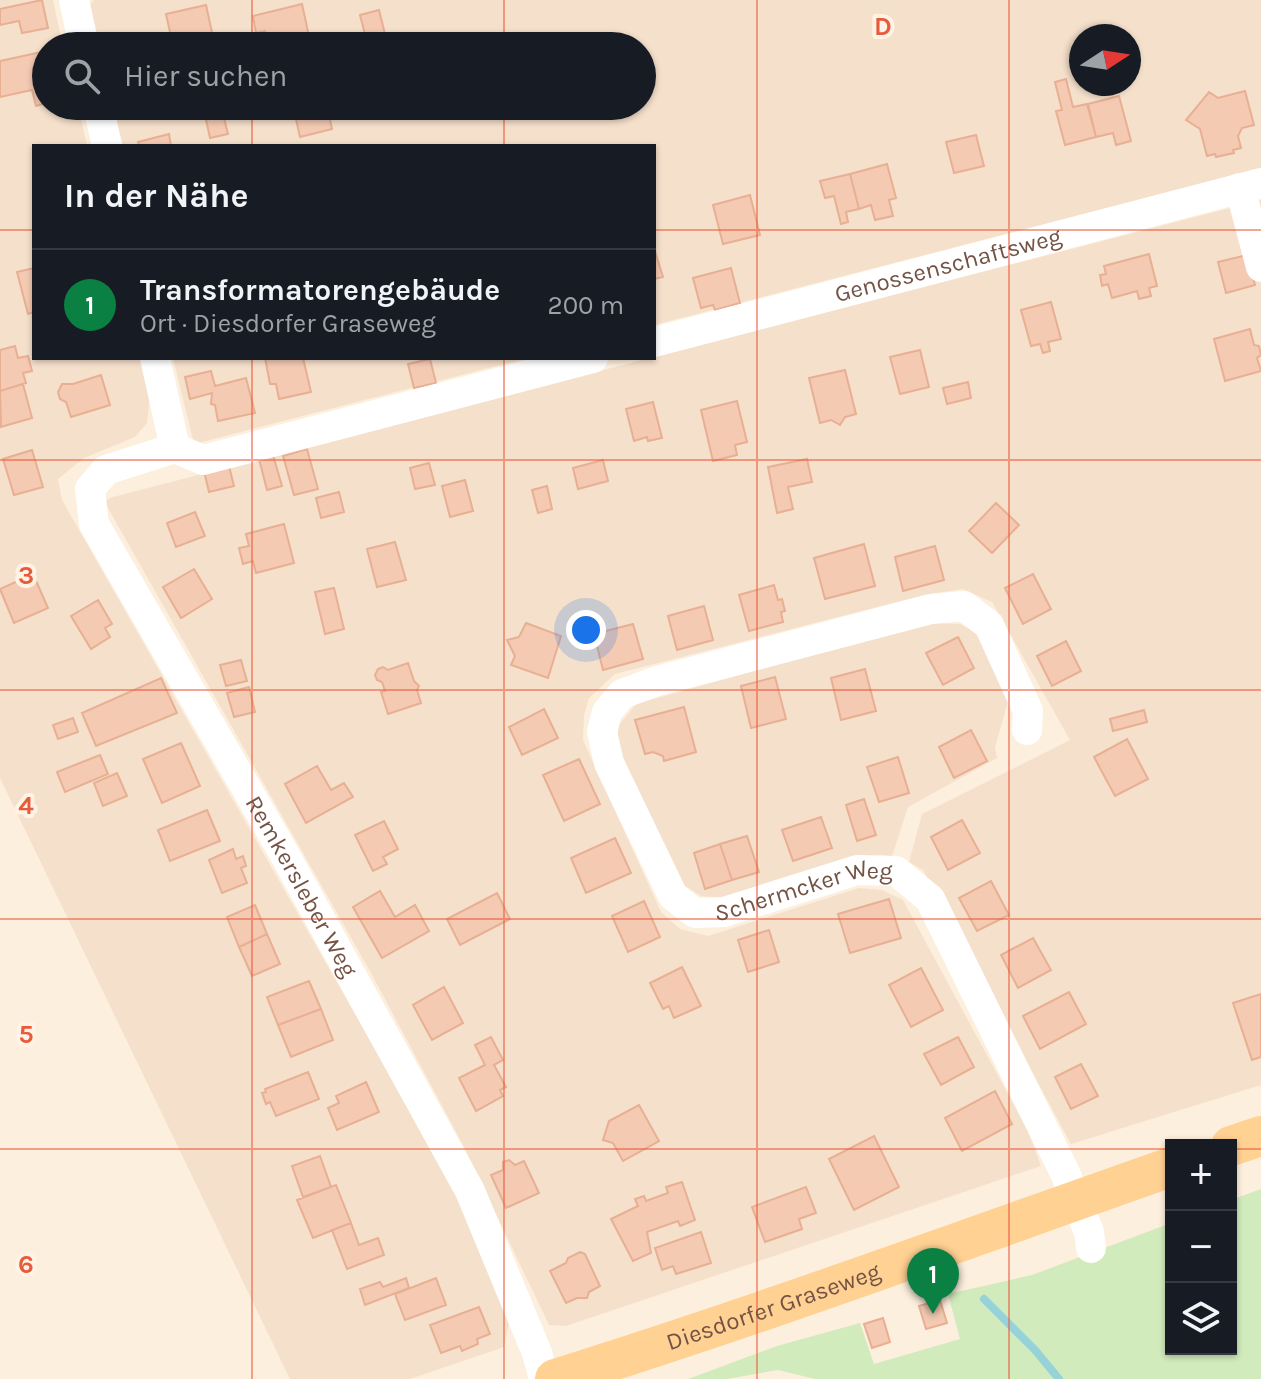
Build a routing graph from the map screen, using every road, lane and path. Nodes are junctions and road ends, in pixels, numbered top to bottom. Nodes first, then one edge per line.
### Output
1 (74, 0) edge
2 (81, 32) edge
3 (101, 120) edge
4 (107, 144) edge
5 (1251, 186) edge
6 (1261, 267) edge
7 (656, 341) edge
8 (155, 360) edge
9 (585, 360) edge
10 (175, 448) junction
11 (1027, 730) dead end
12 (1261, 1136) edge
13 (1237, 1144) edge
14 (1165, 1169) edge
15 (1076, 1200) junction
16 (1091, 1248) dead end
17 (544, 1379) edge
18 (555, 1379) edge

1 - 2 street
3 - 4 street
5 - 6 street, Genossenschaftsweg
5 - 7 street, Genossenschaftsweg
8 - 10 street
9 - 10 street
10 - 17 street, Remkersleber Weg
11 - 15 street, Schermcker Weg
12 - 13 main road
14 - 15 main road, Diesdorfer Graseweg
15 - 16 street, Schermcker Weg
15 - 18 main road, Diesdorfer Graseweg

